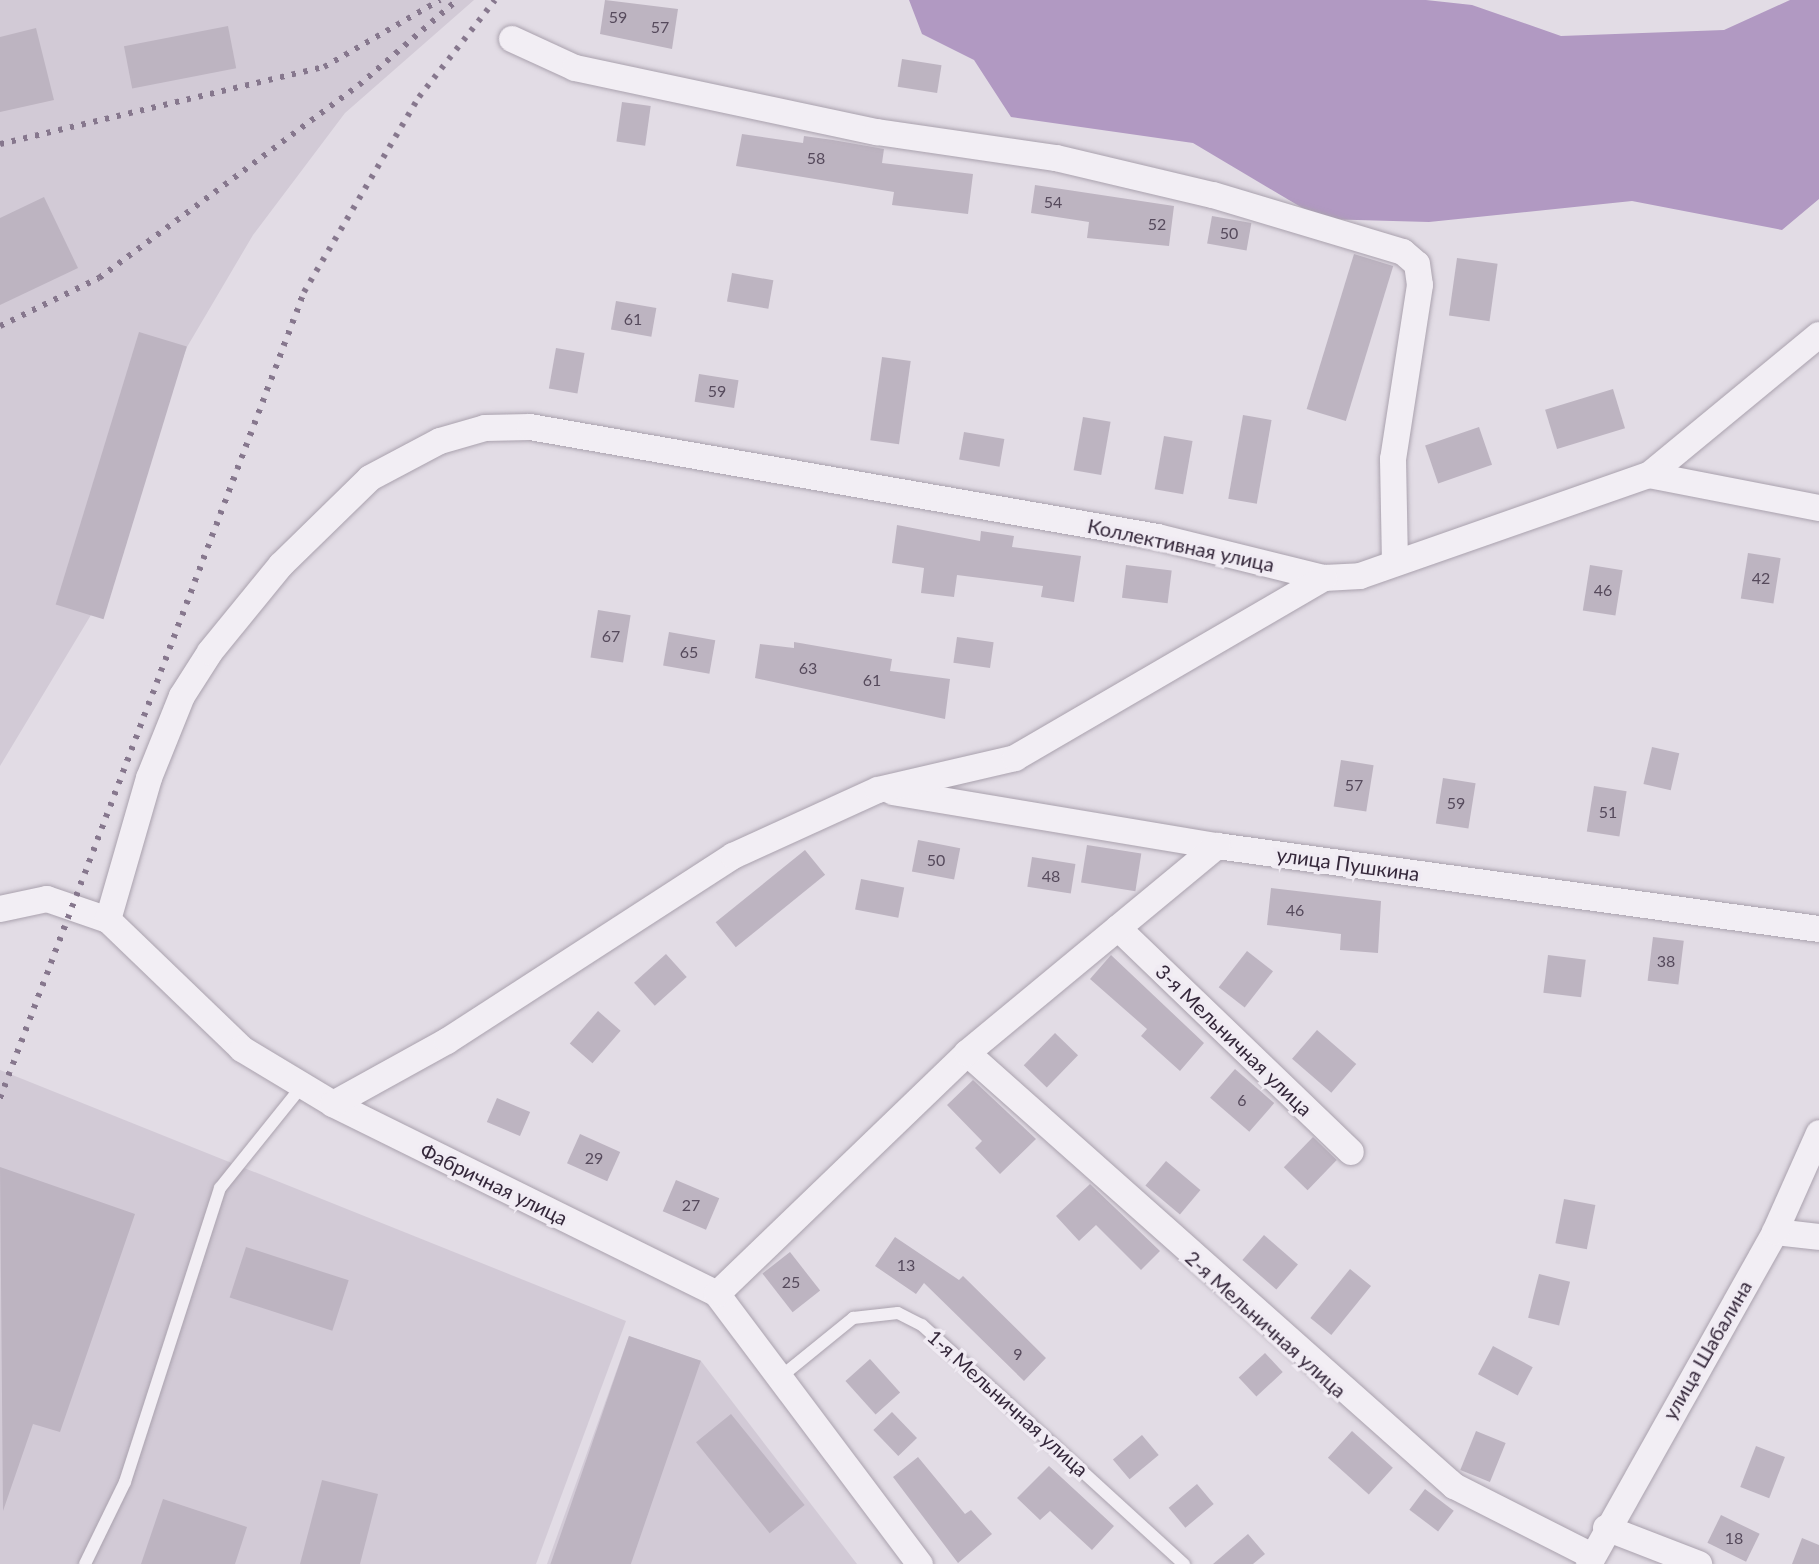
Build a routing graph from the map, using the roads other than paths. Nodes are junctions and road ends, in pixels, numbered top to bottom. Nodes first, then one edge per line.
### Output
1 (512, 39) dead end
2 (1819, 335) edge
3 (1649, 475) junction
4 (1819, 508) edge
5 (1395, 563) junction
6 (1324, 578) junction
7 (878, 790) junction
8 (1217, 846) junction
9 (0, 909) edge
10 (108, 920) junction
11 (1118, 928) junction
12 (1819, 929) edge
13 (967, 1053) junction
14 (302, 1086) junction
15 (333, 1104) junction
16 (1819, 1133) edge
17 (1351, 1152) dead end
18 (1775, 1232) junction
19 (1819, 1237) edge
20 (717, 1294) junction
21 (778, 1379) junction
22 (1606, 1528) junction
23 (1590, 1560) edge
24 (85, 1564) edge
25 (920, 1564) edge
26 (1184, 1564) edge
27 (1699, 1564) edge

1 - 5 street
2 - 3 street
3 - 4 street
3 - 5 street, Коллективная улица
5 - 6 street, Коллективная улица
6 - 7 street
6 - 10 street, Коллективная улица
7 - 8 street, улица Пушкина
7 - 15 street
8 - 11 street
8 - 12 street, улица Пушкина
9 - 10 street, Фабричная улица
10 - 14 street, Фабричная улица
11 - 13 street
11 - 17 street, 3-я Мельничная улица
13 - 20 street
13 - 23 street, 2-я Мельничная улица
14 - 15 street, Фабричная улица
14 - 24 lane
15 - 20 street, Фабричная улица
16 - 18 street, улица Шабалина
18 - 19 street
18 - 22 street, улица Шабалина
20 - 21 street, Фабричная улица
21 - 25 street, Фабричная улица
21 - 26 lane, 1-я Мельничная улица
22 - 23 street, улица Шабалина
22 - 27 street

